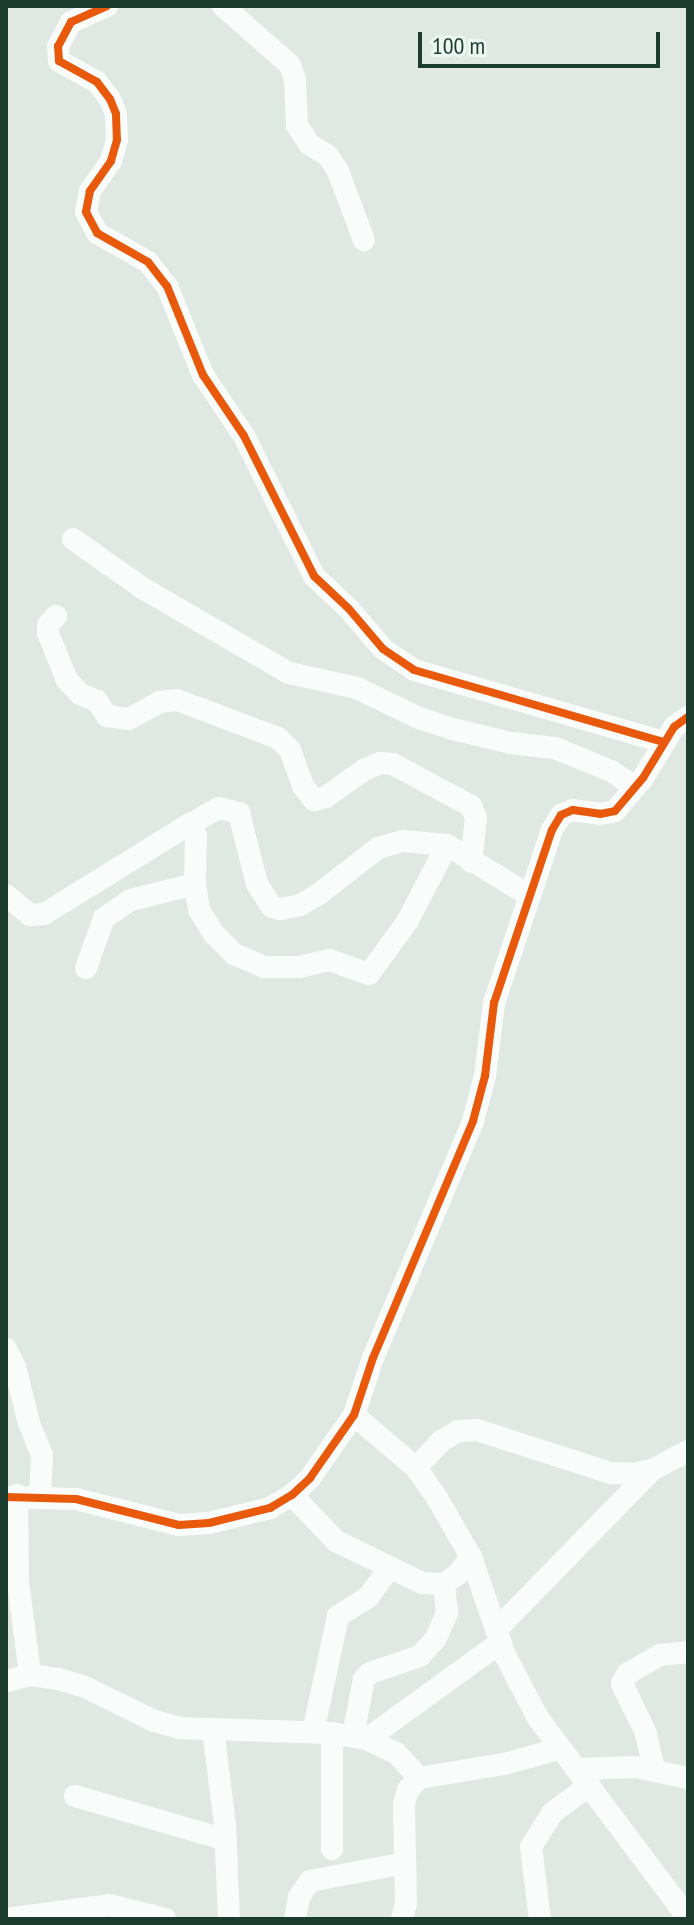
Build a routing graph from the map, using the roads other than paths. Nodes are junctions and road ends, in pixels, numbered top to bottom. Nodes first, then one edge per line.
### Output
1 (107, 6) edge
2 (223, 6) edge
3 (364, 240) dead end
4 (73, 539) dead end
5 (56, 616) dead end
6 (688, 717) edge
7 (664, 742) junction
8 (635, 787) junction
9 (190, 824) junction
10 (447, 845) junction
11 (471, 862) junction
12 (195, 884) junction
13 (530, 896) junction
14 (9, 902) edge
15 (86, 968) dead end
16 (6, 1349) edge
17 (6, 1392) edge
18 (354, 1415) junction
19 (29, 1423) junction
20 (688, 1451) edge
21 (416, 1468) junction
22 (652, 1470) junction
23 (292, 1495) junction
24 (11, 1496) edge
25 (40, 1496) junction
26 (471, 1557) junction
27 (389, 1569) junction
28 (444, 1584) junction
29 (499, 1636) junction
30 (688, 1652) edge
31 (30, 1675) junction
32 (6, 1681) edge
33 (213, 1730) junction
34 (341, 1735) junction
35 (558, 1749) junction
36 (654, 1769) junction
37 (584, 1777) junction
38 (419, 1778) junction
39 (688, 1778) edge
40 (75, 1796) dead end
41 (226, 1840) junction
42 (332, 1849) dead end
43 (405, 1863) junction
44 (688, 1918) edge
45 (6, 1919) edge
46 (165, 1919) edge
47 (229, 1919) edge
48 (295, 1919) edge
49 (402, 1919) edge
50 (540, 1919) edge

1 - 7 street
2 - 3 street
4 - 8 street
5 - 11 street
6 - 7 street
7 - 8 street
8 - 13 street
9 - 10 street
9 - 12 street
9 - 14 street
10 - 11 street
10 - 12 street
11 - 13 street
12 - 15 street
13 - 18 street
16 - 19 street
17 - 19 street
18 - 21 street
18 - 23 street
19 - 25 street
20 - 22 street
21 - 22 street
21 - 26 street
22 - 29 street
23 - 25 street
23 - 27 street
24 - 25 street
24 - 31 street
26 - 28 street
26 - 29 street
27 - 28 street
27 - 34 street
28 - 34 street
29 - 34 street
29 - 35 street
30 - 36 street
31 - 32 street
31 - 33 street
33 - 34 street
33 - 41 street
34 - 38 street
34 - 42 street
35 - 37 street
35 - 38 street
36 - 37 street
36 - 39 street
37 - 44 street
37 - 50 street
38 - 43 street
40 - 41 street
41 - 47 street
43 - 48 street
43 - 49 street
45 - 46 street

